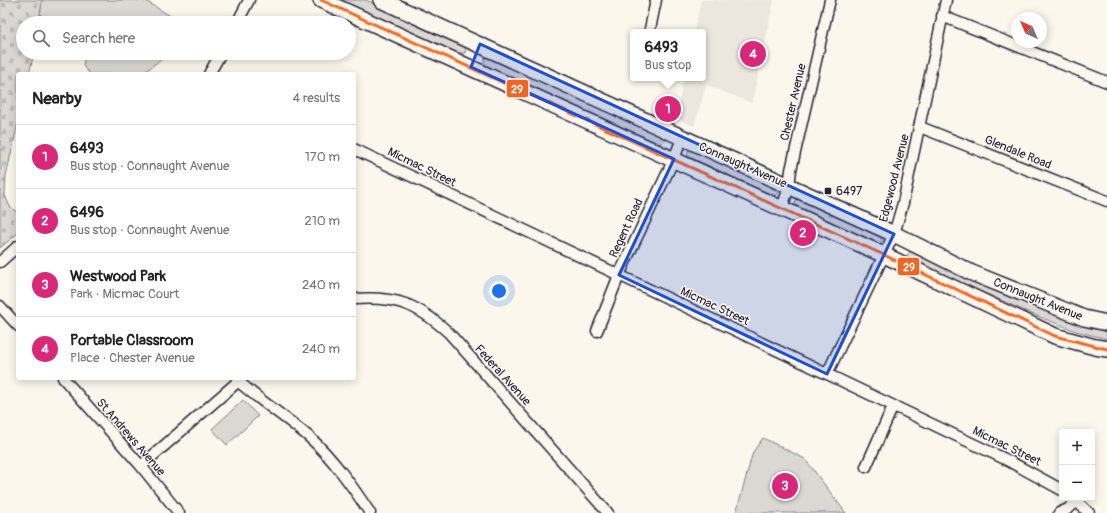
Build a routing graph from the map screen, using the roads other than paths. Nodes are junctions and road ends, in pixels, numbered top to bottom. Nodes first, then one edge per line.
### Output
1 (249, 0) edge
2 (321, 0) edge
3 (381, 0) edge
4 (656, 0) edge
5 (830, 0) edge
6 (946, 0) edge
7 (241, 16) edge
8 (942, 16) junction
9 (650, 28) dead end
10 (480, 44) junction
11 (217, 60) edge
12 (471, 67) junction
13 (210, 72) edge
14 (1107, 82) edge
15 (920, 127) junction
16 (682, 138) junction
17 (356, 150) edge
18 (674, 159) junction
19 (790, 186) junction
20 (1107, 201) edge
21 (782, 208) junction
22 (894, 234) junction
23 (16, 248) edge
24 (884, 255) junction
25 (0, 262) edge
26 (619, 275) junction
27 (356, 299) edge
28 (0, 306) edge
29 (1107, 323) edge
30 (16, 324) edge
31 (597, 331) dead end
32 (1107, 349) edge
33 (828, 374) junction
34 (65, 380) edge
35 (239, 380) edge
36 (241, 380) edge
37 (893, 406) junction
38 (141, 466) junction
39 (866, 467) dead end
40 (1059, 488) edge
41 (1074, 501) edge
42 (1077, 501) edge
43 (179, 513) edge
44 (370, 513) edge
45 (608, 513) edge
46 (1059, 513) edge
47 (1089, 513) edge

1 - 7 street
2 - 12 main road, Connaught Avenue
3 - 10 main road, Connaught Avenue
4 - 9 street
5 - 19 street, Chester Avenue
6 - 8 street, Edgewood Avenue
8 - 14 street
8 - 15 street, Edgewood Avenue
10 - 12 main road
10 - 16 main road, Connaught Avenue
11 - 13 street
12 - 18 main road, Connaught Avenue
15 - 20 street, Glendale Road
15 - 22 street, Edgewood Avenue
16 - 18 street, Regent Road
16 - 19 main road, Connaught Avenue
17 - 26 street, Micmac Street
18 - 21 main road, Connaught Avenue
18 - 26 street, Regent Road
19 - 21 street, Chester Avenue
19 - 22 main road, Connaught Avenue
21 - 24 main road, Connaught Avenue
22 - 24 street, Edgewood Avenue
22 - 29 main road, Connaught Avenue
23 - 25 street
24 - 32 main road, Connaught Avenue
24 - 33 street, Edgewood Avenue
26 - 31 street, Regent Road
26 - 33 street, Micmac Street
27 - 45 street, Federal Avenue
28 - 30 street
33 - 37 street, Micmac Street
34 - 38 street, St Andrews Avenue
35 - 38 street
36 - 44 street
37 - 39 street
37 - 40 street, Micmac Street
38 - 43 street, St Andrews Avenue
41 - 46 street
42 - 47 street

